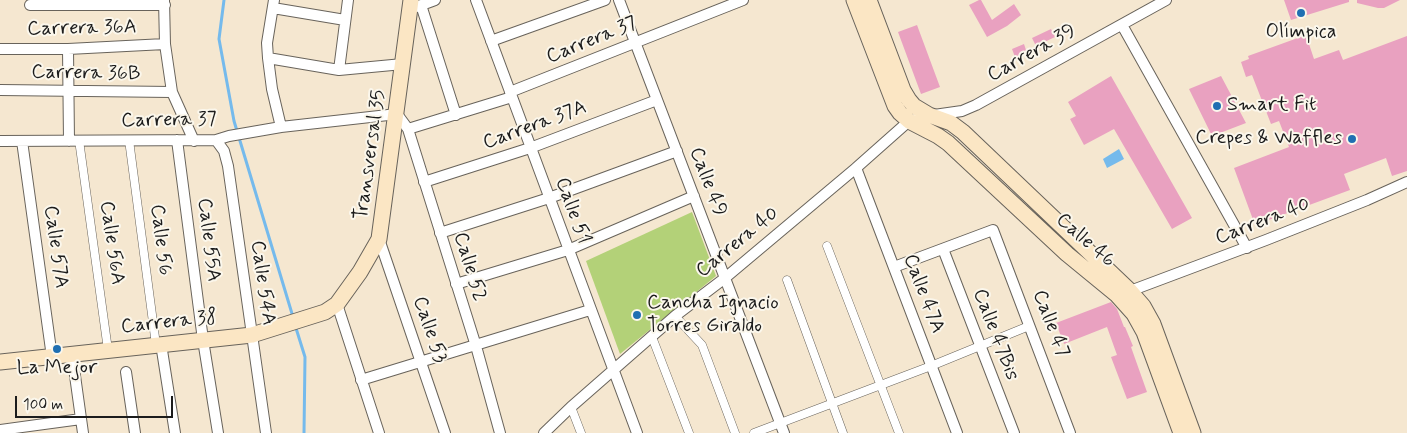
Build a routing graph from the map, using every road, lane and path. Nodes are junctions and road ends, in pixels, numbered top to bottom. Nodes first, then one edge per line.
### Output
1 (348, 0) edge
2 (435, 0) edge
3 (477, 0) edge
4 (605, 0) edge
5 (619, 0) edge
6 (743, 0) edge
7 (854, 0) edge
8 (869, 0) edge
9 (1166, 0) edge
10 (164, 2) edge
11 (274, 4) edge
12 (30, 5) dead end
13 (414, 5) edge
14 (345, 20) junction
15 (1122, 25) junction
16 (491, 41) junction
17 (635, 43) junction
18 (165, 44) junction
19 (0, 49) edge
20 (68, 49) junction
21 (268, 58) junction
22 (403, 64) junction
23 (338, 70) junction
24 (0, 90) edge
25 (69, 92) junction
26 (172, 92) junction
27 (511, 95) junction
28 (657, 100) junction
29 (396, 114) junction
30 (456, 115) junction
31 (929, 115) junction
32 (909, 121) junction
33 (282, 127) junction
34 (408, 129) junction
35 (129, 140) junction
36 (177, 140) junction
37 (194, 140) junction
38 (216, 140) junction
39 (0, 141) edge
40 (74, 141) junction
41 (22, 142) junction
42 (530, 148) junction
43 (677, 151) junction
44 (856, 168) junction
45 (424, 182) junction
46 (1407, 182) edge
47 (694, 196) junction
48 (549, 198) junction
49 (440, 233) junction
50 (379, 239) junction
51 (826, 246) dead end
52 (1247, 248) junction
53 (943, 249) junction
54 (568, 250) junction
55 (894, 267) junction
56 (725, 278) junction
57 (787, 280) dead end
58 (456, 284) junction
59 (1130, 290) junction
60 (336, 304) junction
61 (590, 310) junction
62 (675, 316) junction
63 (1029, 326) junction
64 (252, 335) junction
65 (652, 337) junction
66 (203, 340) junction
67 (158, 344) junction
68 (476, 346) junction
69 (980, 346) junction
70 (108, 350) junction
71 (72, 354) junction
72 (52, 356) junction
73 (0, 362) edge
74 (422, 363) junction
75 (931, 366) junction
76 (613, 371) junction
77 (126, 372) dead end
78 (361, 380) junction
79 (880, 386) junction
80 (832, 403) junction
81 (571, 407) junction
82 (81, 419) junction
83 (782, 428) edge
84 (35, 429) edge
85 (0, 430) edge
86 (83, 433) edge
87 (135, 433) edge
88 (175, 433) edge
89 (218, 433) edge
90 (266, 433) edge
91 (379, 433) edge
92 (445, 433) edge
93 (500, 433) edge
94 (544, 433) edge
95 (581, 433) edge
96 (637, 433) edge
97 (689, 433) edge
98 (735, 433) edge
99 (754, 433) edge
100 (843, 433) edge
101 (899, 433) edge
102 (957, 433) edge
103 (1014, 433) edge
104 (1070, 433) edge
105 (1180, 433) edge
106 (1193, 433) edge

1 - 14 street
2 - 13 street
3 - 16 street, Calle 51
4 - 16 street
5 - 17 street, Calle 49
6 - 17 street, Carrera 37
7 - 32 main road
8 - 31 main road
9 - 15 street, Carrera 39
10 - 12 street
10 - 18 street
11 - 14 street
11 - 21 street
13 - 22 main road, Transversal 35
13 - 30 street
14 - 23 street
15 - 31 street, Carrera 39
15 - 52 street
16 - 27 street, Calle 51
17 - 27 street, Carrera 37
17 - 28 street, Calle 49
18 - 20 street, Carrera 36A
18 - 26 street
19 - 20 street, Carrera 36A
20 - 25 street, Calle 56A
21 - 23 street
21 - 33 street
22 - 23 street
22 - 29 main road, Transversal 35
24 - 25 street, Carrera 36B
25 - 26 street, Carrera 36B
25 - 40 street, Calle 56A
26 - 37 street
27 - 30 street, Carrera 37
27 - 42 street, Calle 51
28 - 42 street, Carrera 37A
28 - 43 street, Calle 49
29 - 33 street, Carrera 37
29 - 34 street, Calle 52
29 - 50 main road, Transversal 35
30 - 34 street, Carrera 37
31 - 32 street, Carrera 39
31 - 59 main road, Calle 46
32 - 44 street, Carrera 40
32 - 105 main road, Calle 46
33 - 38 street, Carrera 37
34 - 45 street, Calle 52
35 - 36 street, Carrera 37
35 - 40 street, Carrera 37
35 - 67 street, Calle 56
36 - 37 street, Carrera 37
36 - 66 street, Calle 55A
37 - 38 street, Carrera 37
38 - 64 street, Calle 54A
39 - 41 street, Carrera 37
40 - 41 street, Carrera 37
40 - 70 street, Calle 56A
41 - 72 street, Calle 57A
42 - 45 street, Carrera 37A
42 - 48 street, Calle 51
43 - 47 street, Calle 49
43 - 48 street
44 - 55 street, Calle 47A
44 - 56 street, Carrera 40
45 - 49 street, Calle 52
46 - 52 street, Carrera 40
47 - 54 street
47 - 56 street, Calle 49
48 - 49 street
48 - 54 street, Calle 51
49 - 58 street, Calle 52
50 - 60 main road, Transversal 35
50 - 74 street, Calle 53
51 - 79 street
52 - 59 street, Carrera 40
53 - 55 street
53 - 63 street, Calle 47
53 - 69 street, Calle 47Bis
54 - 58 street
54 - 61 street, Calle 51
55 - 75 street, Calle 47A
56 - 62 street, Carrera 40
56 - 83 street, Calle 49
57 - 80 street
58 - 68 street, Calle 52
59 - 106 main road, Calle 46
60 - 64 main road, Carrera 38
60 - 78 street
61 - 68 street
61 - 76 street, Calle 51
62 - 65 street, Carrera 40
62 - 98 street
63 - 69 street
63 - 104 street, Calle 47
64 - 66 main road, Carrera 38
64 - 90 street, Calle 54A
65 - 76 street, Carrera 40
65 - 97 street
66 - 67 main road, Carrera 38
66 - 89 street, Calle 55A
67 - 70 main road, Carrera 38
67 - 88 street, Calle 56
68 - 74 street
68 - 93 street, Calle 52
69 - 75 street
69 - 103 street, Calle 47Bis
70 - 71 main road, Carrera 38
71 - 72 main road, Carrera 38
71 - 82 street
72 - 73 main road, Carrera 38
74 - 78 street
74 - 92 street, Calle 53
75 - 79 street
75 - 102 street, Calle 47A
76 - 81 street, Carrera 40
76 - 96 street, Calle 51
77 - 87 street
78 - 91 street
79 - 80 street
79 - 101 street
80 - 83 street
80 - 100 street
81 - 94 street, Carrera 40
81 - 95 street
82 - 84 street
82 - 86 street
83 - 99 street
84 - 85 street

